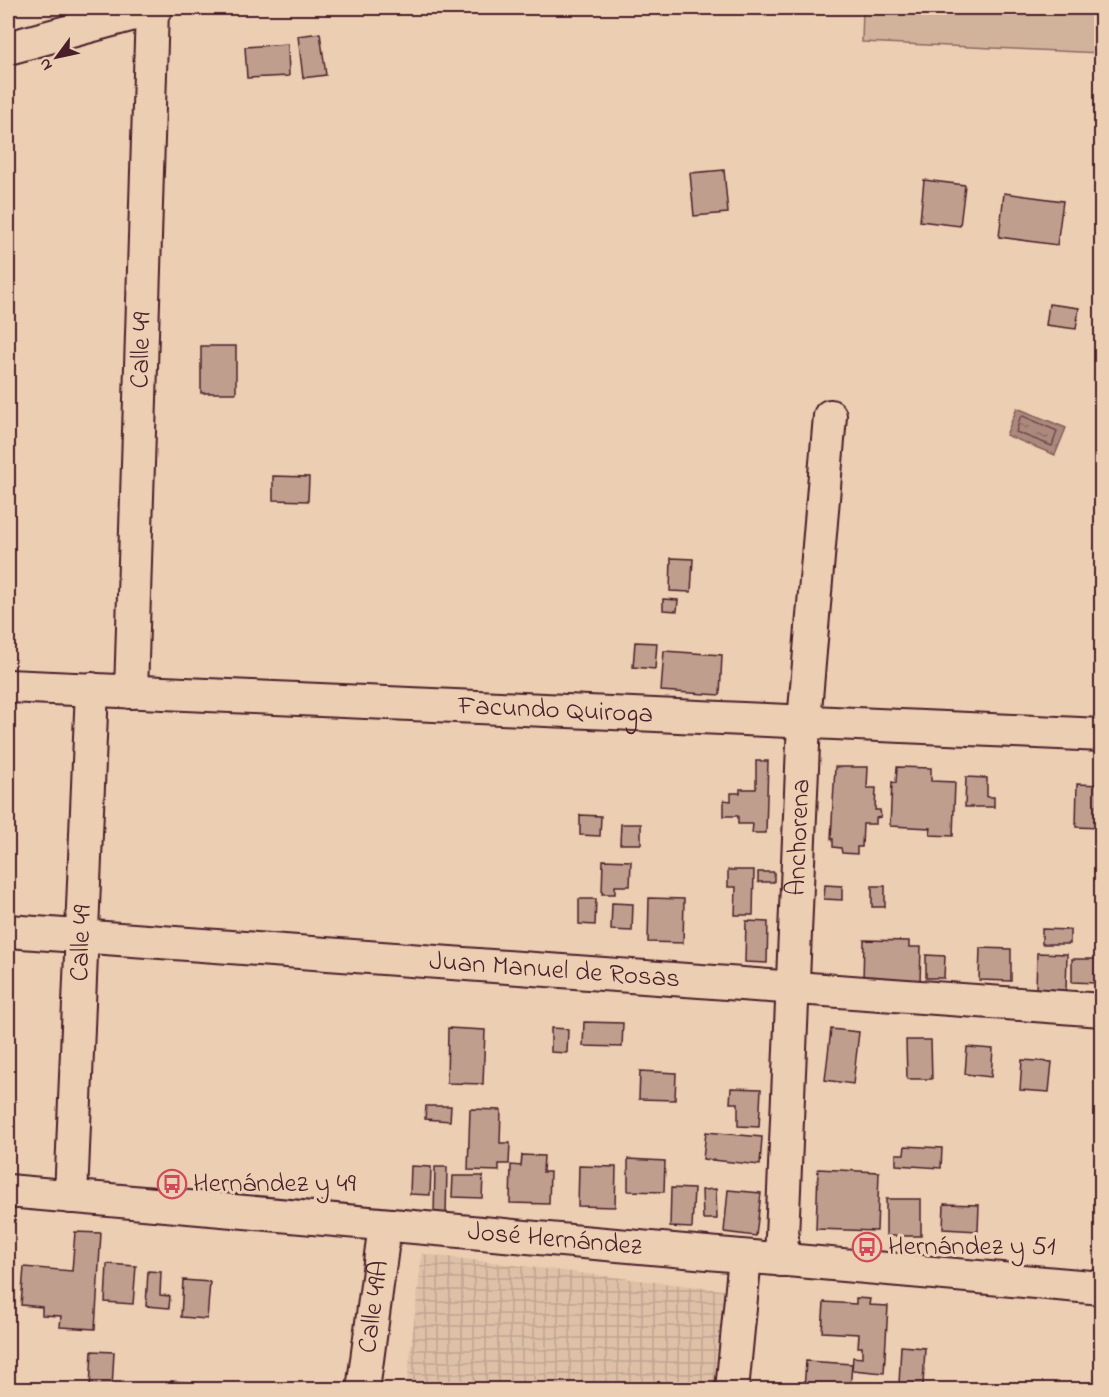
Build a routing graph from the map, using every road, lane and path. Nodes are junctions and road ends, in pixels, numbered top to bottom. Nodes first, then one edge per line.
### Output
1 (154, 8) edge
2 (8, 48) edge
3 (830, 416) dead end
4 (8, 686) edge
5 (92, 689) junction
6 (131, 692) junction
7 (804, 722) junction
8 (1101, 735) edge
9 (8, 932) edge
10 (82, 936) junction
11 (791, 988) junction
12 (1101, 1010) edge
13 (8, 1191) edge
14 (70, 1197) junction
15 (385, 1225) junction
16 (745, 1257) junction
17 (781, 1260) junction
18 (1101, 1288) edge
19 (363, 1389) edge
20 (732, 1389) edge

1 - 2 street
1 - 6 street, Calle 49
3 - 7 street, Anchorena
4 - 5 street, Facundo Quiroga
5 - 6 street, Facundo Quiroga
5 - 10 street, Calle 49
6 - 7 street, Facundo Quiroga
7 - 8 street, Facundo Quiroga
7 - 11 street, Anchorena
9 - 10 street, Juan Manuel de Rosas
10 - 11 street, Juan Manuel de Rosas
10 - 14 street, Calle 49
11 - 12 street, Juan Manuel de Rosas
11 - 17 street, Anchorena
13 - 14 street, José Hernández
14 - 15 street, José Hernández
15 - 16 street, José Hernández
15 - 19 street, Calle 49A
16 - 17 street, José Hernández
16 - 20 street
17 - 18 street, José Hernández

